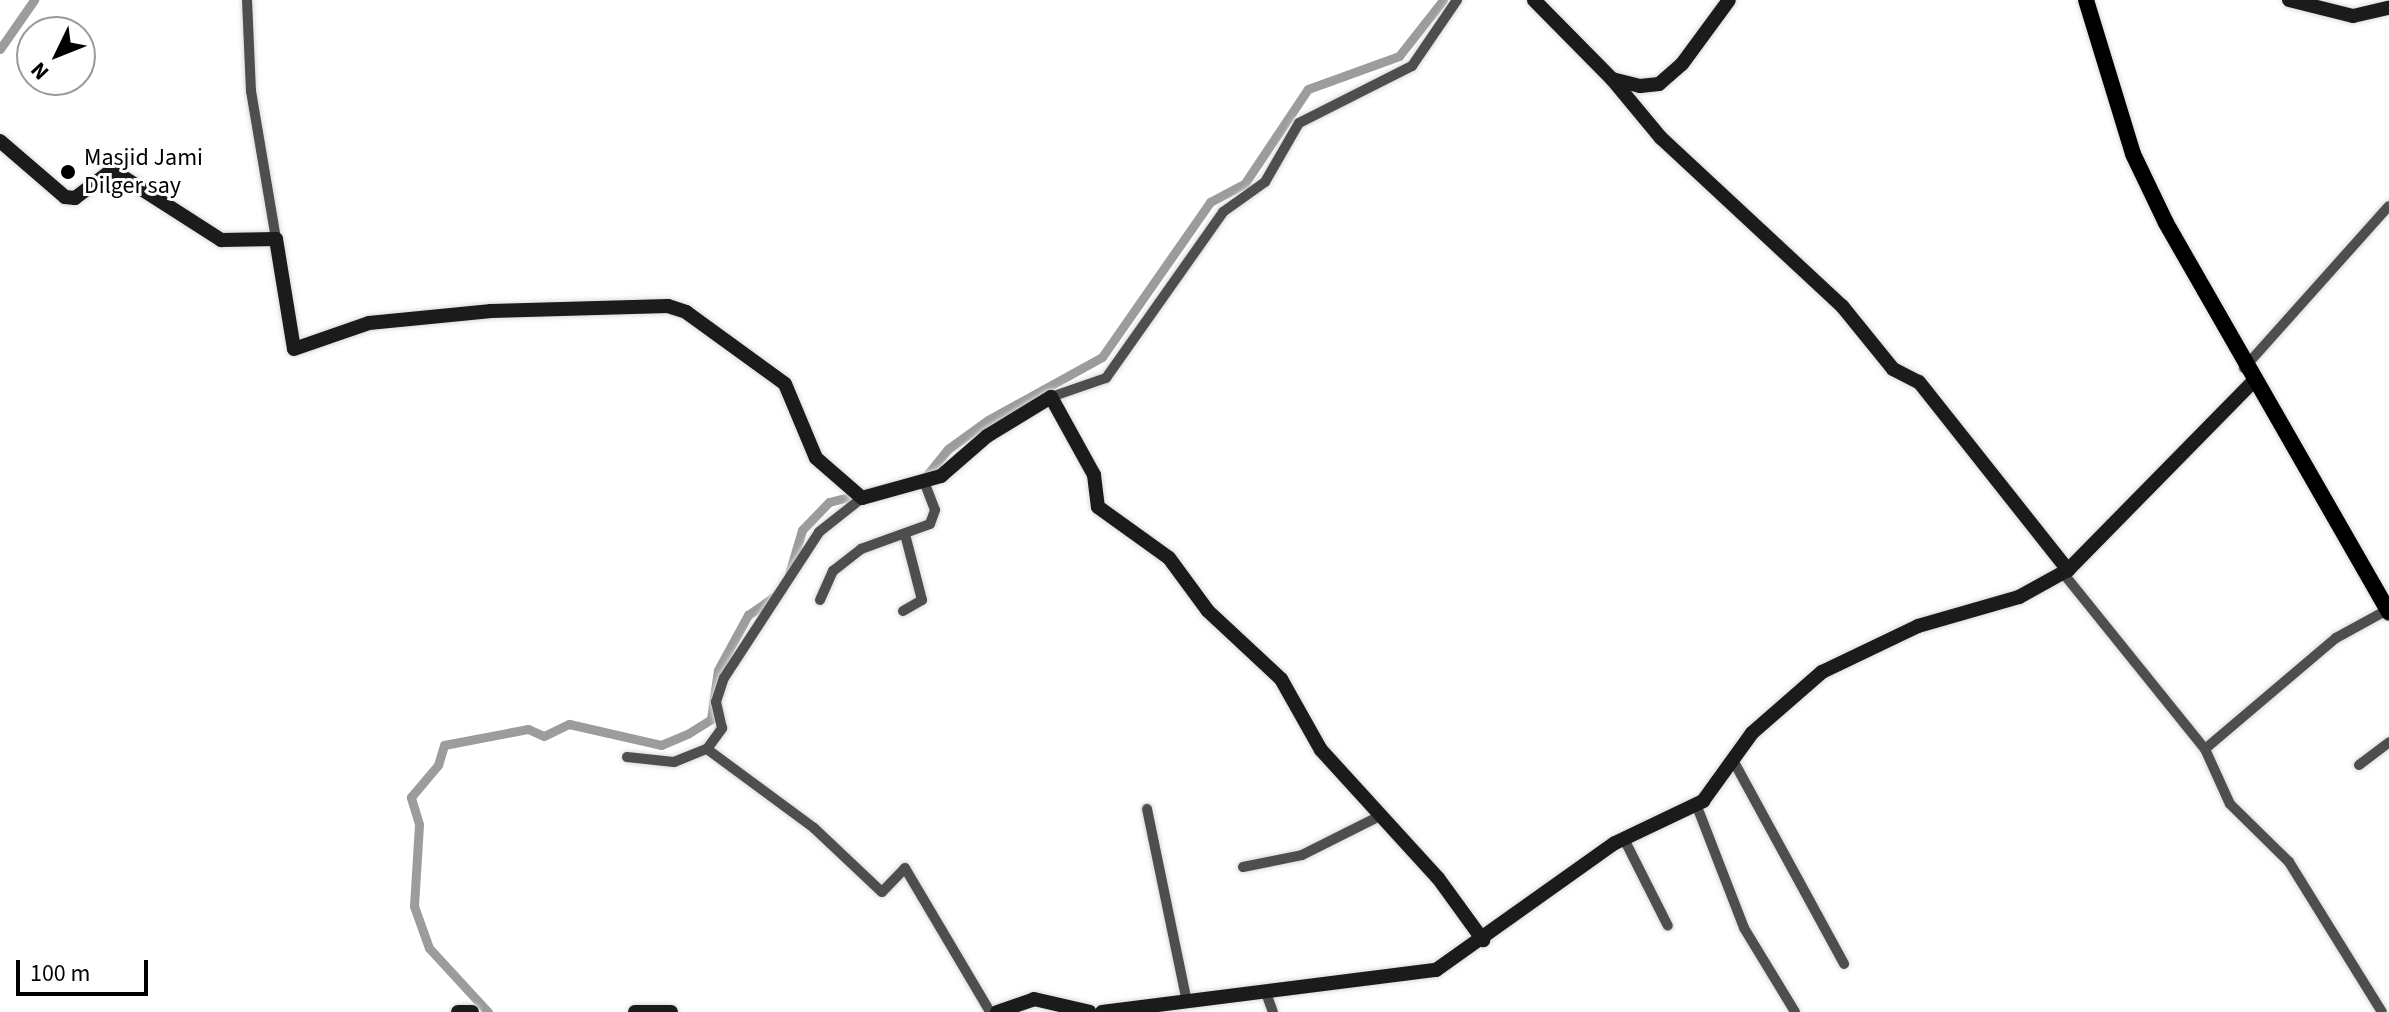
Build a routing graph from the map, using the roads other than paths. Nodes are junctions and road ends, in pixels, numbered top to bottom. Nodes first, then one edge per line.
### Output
1 (247, 0) edge
2 (1457, 0) edge
3 (1534, 0) edge
4 (1729, 0) edge
5 (2086, 0) edge
6 (2289, 0) edge
7 (2389, 8) edge
8 (1612, 79) junction
9 (0, 141) edge
10 (2389, 206) edge
11 (276, 239) junction
12 (2248, 375) junction
13 (1051, 397) junction
14 (924, 482) junction
15 (862, 498) junction
16 (906, 538) junction
17 (2066, 571) junction
18 (820, 600) dead end
19 (903, 611) dead end
20 (2388, 612) edge
21 (2389, 742) edge
22 (707, 749) junction
23 (2205, 749) junction
24 (627, 757) dead end
25 (1734, 762) junction
26 (2359, 765) dead end
27 (1696, 804) junction
28 (1147, 809) dead end
29 (1380, 816) junction
30 (1624, 839) junction
31 (1243, 867) dead end
32 (1668, 926) dead end
33 (1483, 940) junction
34 (1844, 964) dead end
35 (1266, 993) junction
36 (1187, 1002) junction
37 (458, 1012) edge
38 (472, 1012) edge
39 (635, 1012) edge
40 (671, 1012) edge
41 (990, 1012) edge
42 (997, 1012) edge
43 (1090, 1012) edge
44 (1102, 1012) edge
45 (1273, 1012) edge
46 (1795, 1012) edge
47 (2382, 1012) edge

1 - 11 street
2 - 13 street
3 - 8 street
4 - 8 street
5 - 12 main road
6 - 7 street
8 - 17 street
9 - 11 street
10 - 12 street
11 - 15 street
12 - 17 street
12 - 20 main road
13 - 14 street
13 - 29 street
14 - 15 street
14 - 16 street
15 - 22 street
16 - 18 street
16 - 19 street
17 - 23 street
17 - 25 street
20 - 23 street
21 - 26 street
22 - 24 street
22 - 41 street
23 - 47 street
25 - 27 street
25 - 34 street
27 - 30 street
27 - 46 street
28 - 36 street
29 - 31 street
29 - 33 street
30 - 32 street
30 - 33 street
33 - 35 street
35 - 36 street
35 - 45 street
36 - 44 street
37 - 38 street
39 - 40 street
42 - 43 street

